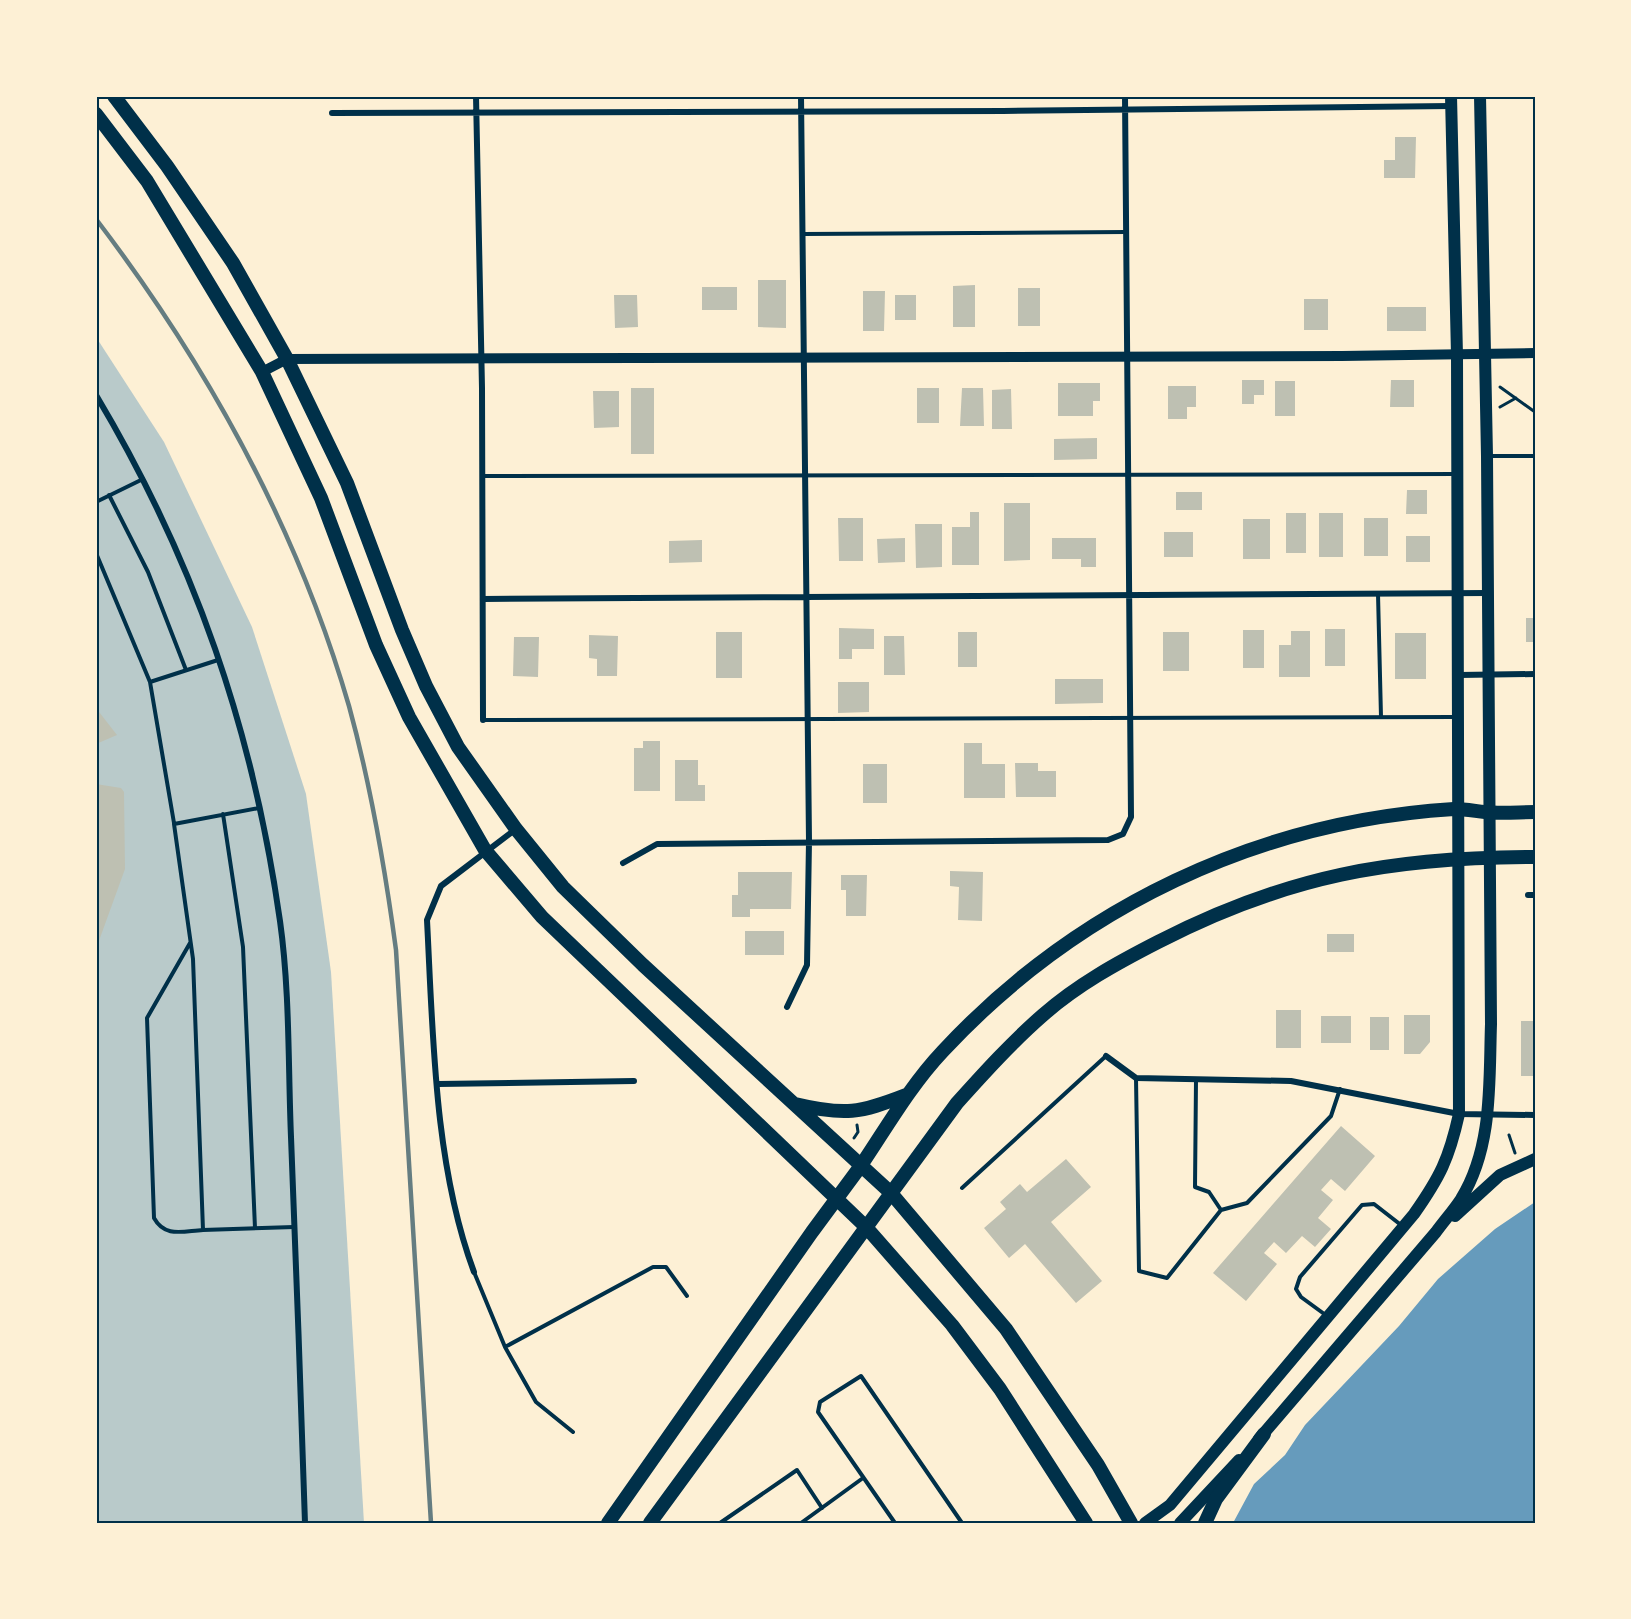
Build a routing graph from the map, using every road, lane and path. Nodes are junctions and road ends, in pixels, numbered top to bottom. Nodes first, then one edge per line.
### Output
1 (114, 96) edge
2 (476, 96) edge
3 (801, 96) edge
4 (1125, 96) edge
5 (1480, 96) edge
6 (1451, 101) edge
7 (1125, 110) junction
8 (332, 112) dead end
9 (477, 112) junction
10 (801, 112) junction
11 (96, 114) edge
12 (1126, 232) junction
13 (802, 234) junction
14 (1535, 353) edge
15 (1485, 354) junction
16 (1456, 355) junction
17 (1128, 357) junction
18 (481, 358) junction
19 (287, 359) junction
20 (804, 359) junction
21 (262, 372) junction
22 (1500, 387) dead end
23 (96, 395) edge
24 (1516, 398) junction
25 (1500, 407) dead end
26 (1535, 412) edge
27 (1487, 456) junction
28 (1535, 456) edge
29 (1456, 474) junction
30 (1130, 475) junction
31 (483, 476) junction
32 (806, 476) junction
33 (144, 478) junction
34 (109, 495) junction
35 (96, 502) edge
36 (96, 553) edge
37 (1456, 593) junction
38 (1488, 593) junction
39 (1378, 594) junction
40 (1131, 596) junction
41 (807, 598) junction
42 (483, 599) junction
43 (219, 659) junction
44 (186, 670) junction
45 (1488, 674) junction
46 (1535, 674) edge
47 (1459, 675) junction
48 (150, 682) junction
49 (1381, 717) junction
50 (1459, 717) junction
51 (1131, 718) junction
52 (483, 720) joint
53 (808, 720) junction
54 (260, 807) junction
55 (1458, 809) junction
56 (1535, 812) edge
57 (1488, 813) junction
58 (223, 814) junction
59 (174, 824) junction
60 (516, 829) junction
61 (809, 842) junction
62 (485, 850) junction
63 (1488, 857) junction
64 (1535, 857) edge
65 (1458, 859) junction
66 (623, 863) dead end
67 (190, 943) junction
68 (787, 1007) dead end
69 (1106, 1056) joint
70 (1136, 1078) junction
71 (1196, 1080) junction
72 (634, 1081) dead end
73 (438, 1084) junction
74 (1340, 1089) junction
75 (906, 1095) junction
76 (792, 1104) junction
77 (1459, 1114) junction
78 (1488, 1115) junction
79 (1535, 1115) edge
80 (857, 1125) dead end
81 (858, 1132) junction
82 (1509, 1135) dead end
83 (865, 1137) dead end
84 (854, 1138) dead end
85 (1517, 1157) dead end
86 (1535, 1159) edge
87 (860, 1167) junction
88 (962, 1188) dead end
89 (891, 1193) junction
90 (836, 1200) junction
91 (1221, 1210) junction
92 (294, 1227) junction
93 (866, 1227) junction
94 (1403, 1227) junction
95 (255, 1228) junction
96 (203, 1230) junction
97 (1436, 1232) junction
98 (474, 1272) joint
99 (687, 1296) dead end
100 (1328, 1317) junction
101 (505, 1347) junction
102 (573, 1432) dead end
103 (1264, 1434) junction
104 (863, 1478) junction
105 (822, 1508) junction
106 (305, 1523) edge
107 (608, 1523) edge
108 (651, 1523) edge
109 (720, 1523) edge
110 (801, 1523) edge
111 (895, 1523) edge
112 (962, 1523) edge
113 (1086, 1523) edge
114 (1131, 1523) edge
115 (1145, 1523) edge
116 (1180, 1523) edge
117 (1205, 1523) edge

1 - 19 main road
2 - 9 street
3 - 10 street
4 - 7 street
5 - 15 main road
6 - 7 street
6 - 16 main road
7 - 10 street
7 - 12 street
8 - 9 street
9 - 10 street
9 - 18 street
10 - 13 street
11 - 21 main road
12 - 13 lane
12 - 17 street
13 - 20 street
14 - 15 street
15 - 16 street
15 - 27 main road
16 - 17 street
16 - 29 main road
17 - 20 street
17 - 30 street
18 - 19 street
18 - 20 street
18 - 31 street
19 - 21 street
19 - 60 main road
20 - 32 street
21 - 62 main road
22 - 24 path
23 - 33 street
24 - 25 path
24 - 26 path
27 - 28 lane
27 - 38 main road
29 - 30 lane
29 - 37 main road
30 - 32 lane
30 - 40 street
31 - 32 lane
31 - 42 street
32 - 41 street
33 - 34 lane
33 - 43 street
34 - 35 lane
34 - 44 lane
36 - 48 lane
37 - 38 street
37 - 39 street
37 - 47 main road
38 - 45 main road
39 - 40 street
39 - 49 lane
40 - 41 street
40 - 51 street
41 - 42 street
41 - 53 street
42 - 52 street
43 - 44 lane
43 - 54 street
44 - 48 lane
45 - 46 street
45 - 47 street
45 - 57 main road
47 - 50 main road
48 - 59 lane
49 - 50 lane
49 - 51 lane
50 - 55 main road
51 - 53 lane
51 - 61 street
52 - 53 lane
53 - 61 street
54 - 58 lane
54 - 92 street
55 - 57 main road
55 - 65 main road
55 - 75 main road
56 - 57 main road
57 - 63 main road
58 - 59 lane
58 - 95 lane
59 - 67 lane
60 - 62 street
60 - 76 main road
61 - 66 street
61 - 68 street
62 - 73 street
62 - 90 main road
63 - 64 main road
63 - 65 main road
63 - 78 main road
65 - 77 main road
65 - 89 main road
67 - 96 lane
67 - 96 lane
69 - 70 street
69 - 88 lane
70 - 71 street
70 - 91 lane
71 - 74 street
71 - 91 lane
72 - 73 street
73 - 98 street
74 - 77 street
74 - 91 lane
75 - 76 main road
75 - 87 main road
76 - 87 main road
77 - 78 street
77 - 94 main road
78 - 79 street
78 - 97 main road
80 - 81 path
81 - 83 path
81 - 84 path
82 - 85 path
86 - 97 main road
87 - 89 main road
87 - 90 main road
89 - 93 main road
89 - 114 main road
90 - 93 main road
90 - 107 main road
92 - 95 lane
92 - 106 street
93 - 108 main road
93 - 113 main road
94 - 100 main road
94 - 100 lane
95 - 96 lane
97 - 103 main road
98 - 101 lane
99 - 101 lane
100 - 115 main road
101 - 102 lane
103 - 116 main road
103 - 117 main road
104 - 105 lane
104 - 111 lane
104 - 112 lane
105 - 109 lane
105 - 110 lane

